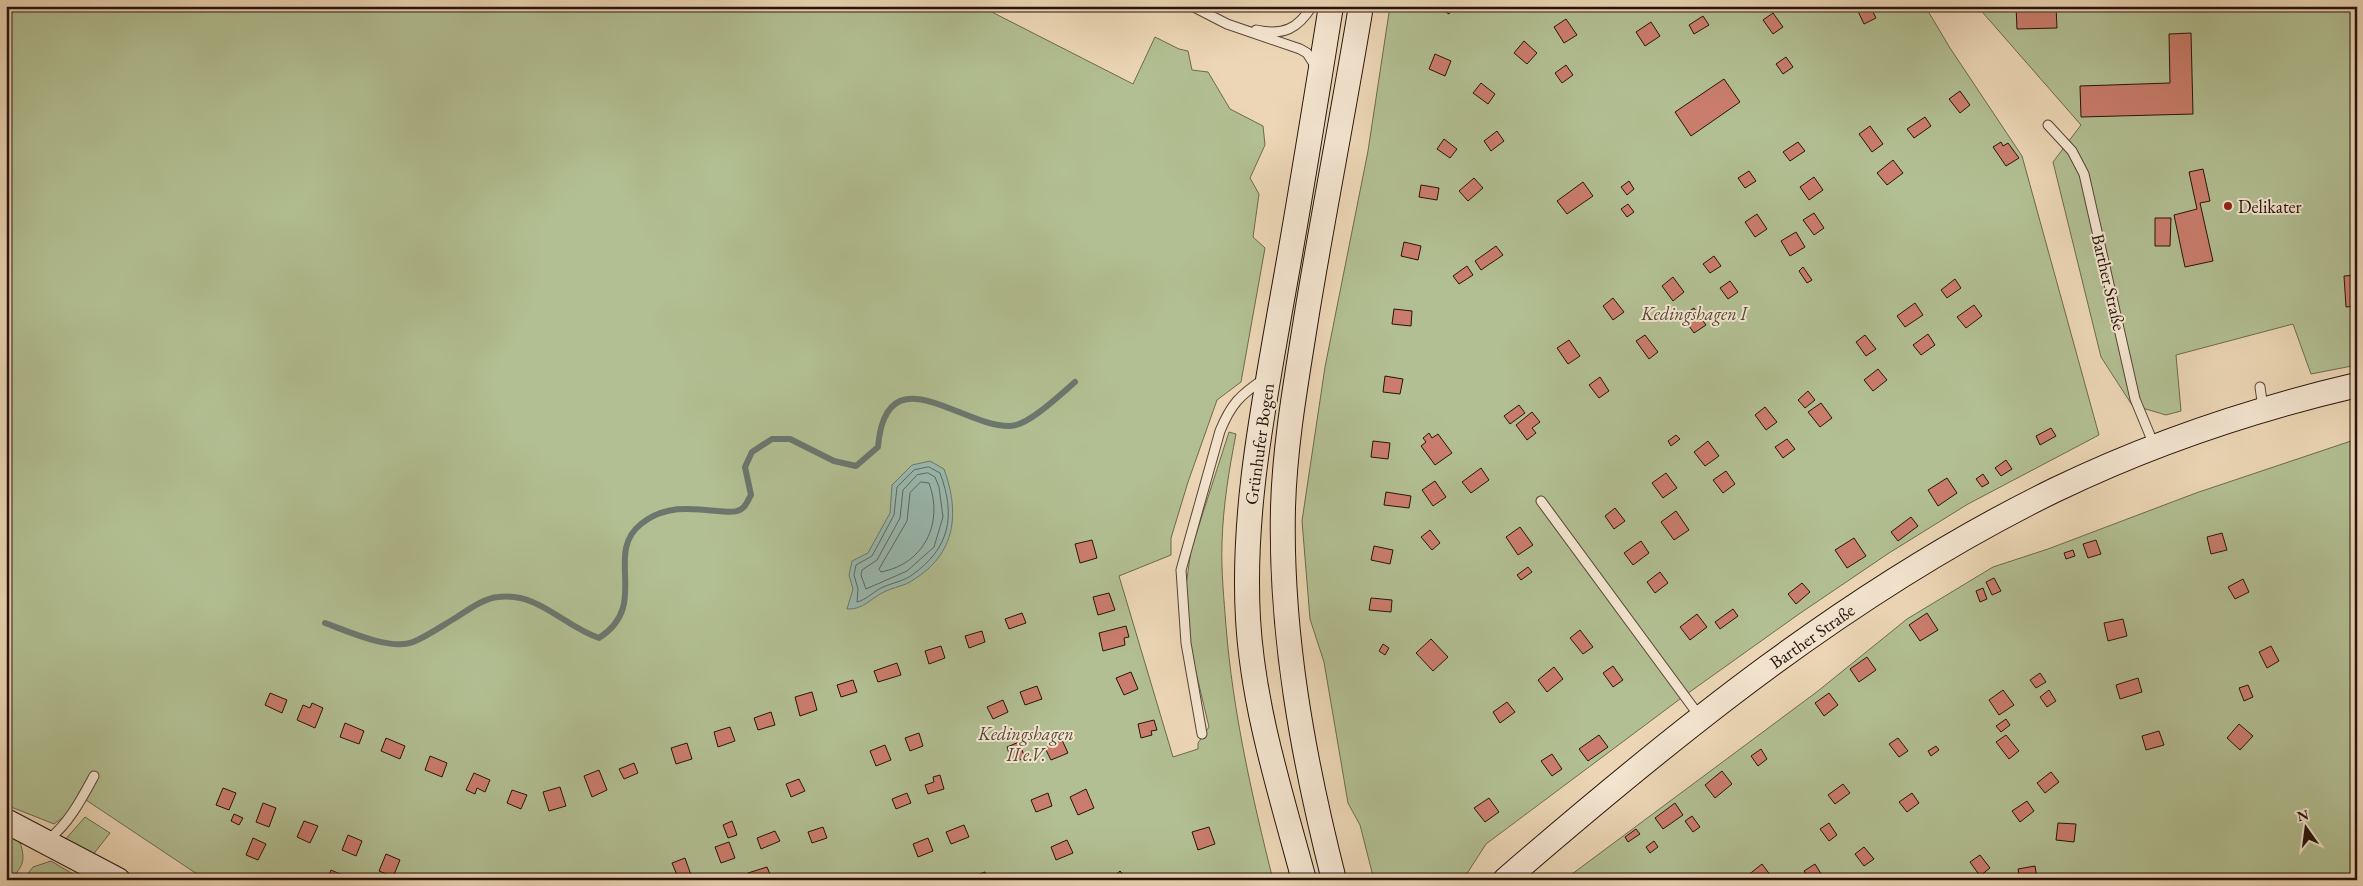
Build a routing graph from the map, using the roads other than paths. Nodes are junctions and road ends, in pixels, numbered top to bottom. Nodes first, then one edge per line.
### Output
1 (1192, 6) edge
2 (1312, 6) edge
3 (1332, 6) edge
4 (1361, 6) edge
5 (1227, 24) junction
6 (1320, 79) junction
7 (2048, 126) dead end
8 (1269, 375) junction
9 (2357, 385) edge
10 (2155, 448) junction
11 (1542, 501) dead end
12 (1702, 719) junction
13 (1202, 734) dead end
14 (94, 776) dead end
15 (6, 821) edge
16 (1324, 839) junction
17 (46, 842) junction
18 (118, 880) edge
19 (1304, 880) edge
20 (1334, 880) edge
21 (1348, 880) edge
22 (1505, 880) edge

1 - 5 lane
2 - 5 lane
3 - 6 main road, Grünhufer Bogen
4 - 16 main road, Grünhufer Bogen
5 - 6 lane
6 - 8 main road, Grünhufer Bogen
7 - 10 lane, Barther Straße
8 - 13 lane
8 - 19 main road, Grünhufer Bogen
9 - 10 main road, Barther Straße
10 - 12 main road, Barther Straße
11 - 12 lane
12 - 22 main road, Barther Straße
14 - 17 lane
15 - 17 main road
16 - 20 main road, Grünhufer Bogen
16 - 21 main road
17 - 18 main road

